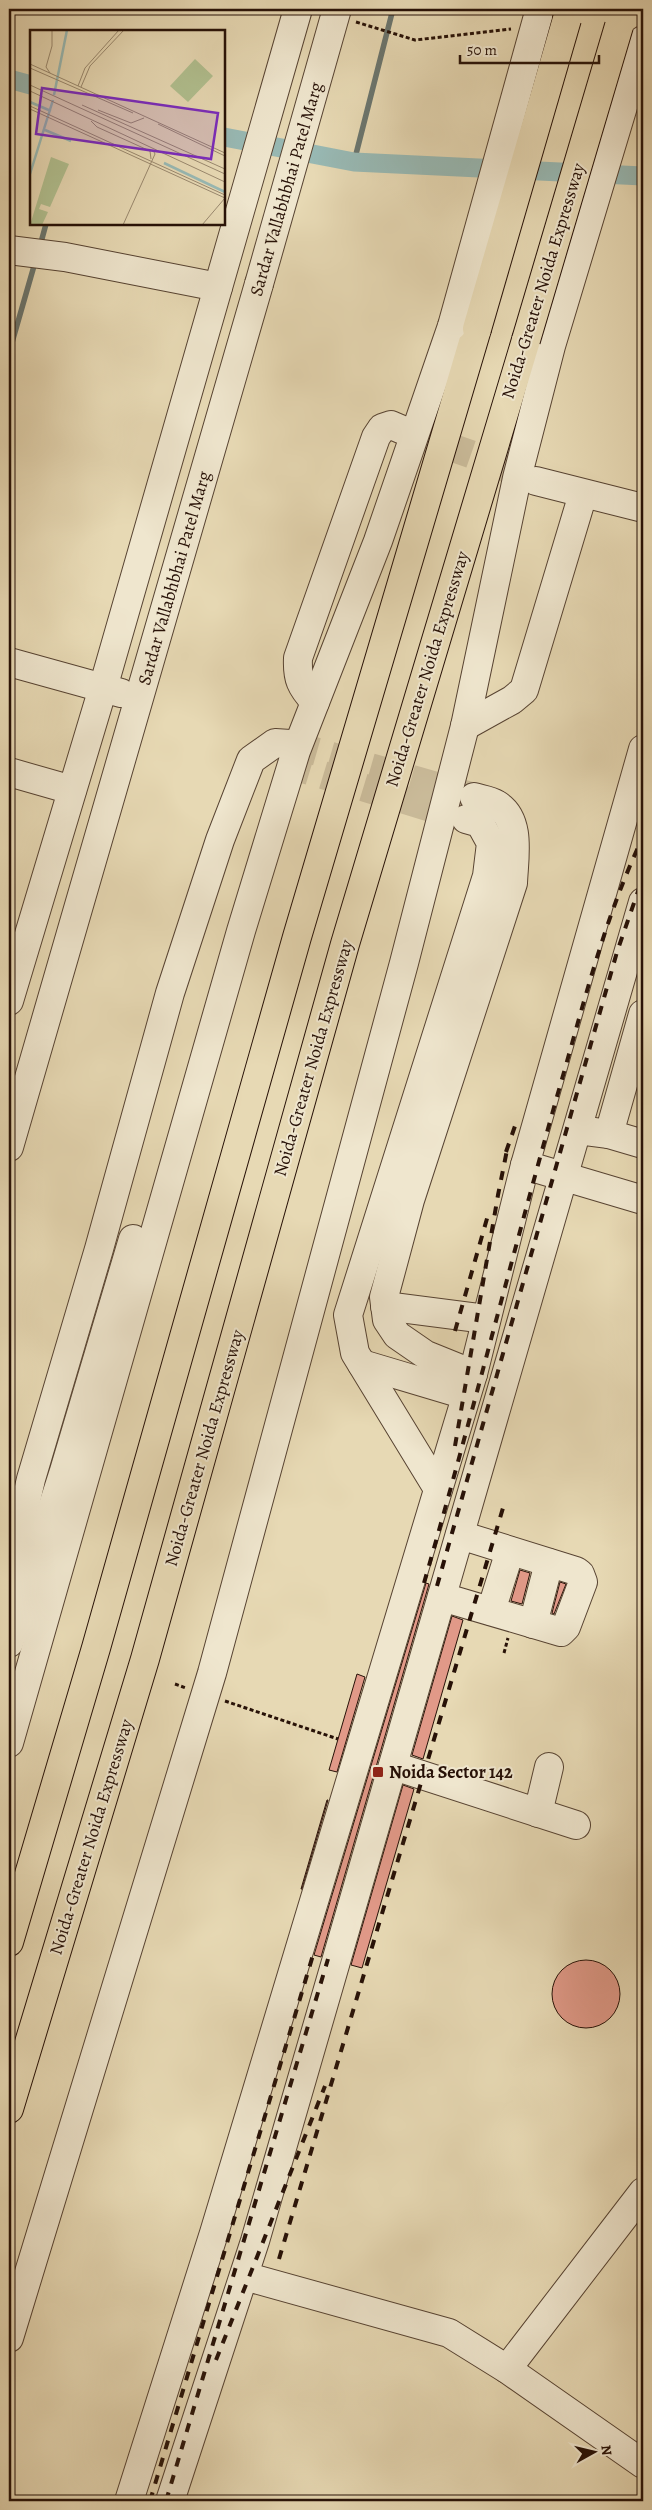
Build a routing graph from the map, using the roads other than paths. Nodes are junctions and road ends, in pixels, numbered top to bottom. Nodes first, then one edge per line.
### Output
1 (298, 9) edge
2 (337, 9) edge
3 (539, 12) edge
4 (569, 14) edge
5 (622, 18) edge
6 (643, 40) edge
7 (20, 251) edge
8 (219, 282) junction
9 (465, 328) junction
10 (538, 343) junction
11 (405, 431) tunnel mouth
12 (536, 480) tunnel mouth
13 (583, 494) junction
14 (643, 508) edge
15 (9, 662) edge
16 (103, 688) junction
17 (140, 698) junction
18 (315, 702) junction
19 (465, 726) junction
20 (643, 749) edge
21 (9, 772) edge
22 (72, 790) junction
23 (643, 902) edge
24 (9, 1001) edge
25 (643, 1014) edge
26 (578, 1130) junction
27 (609, 1134) junction
28 (643, 1144) edge
29 (9, 1147) edge
30 (525, 1165) junction
31 (565, 1177) junction
32 (643, 1200) edge
33 (385, 1306) junction
34 (486, 1319) junction
35 (362, 1364) junction
36 (469, 1384) junction
37 (438, 1489) junction
38 (460, 1535) junction
39 (510, 1551) junction
40 (549, 1563) junction
41 (9, 1575) edge
42 (442, 1596) junction
43 (491, 1612) junction
44 (533, 1624) junction
45 (9, 1643) edge
46 (9, 1743) edge
47 (394, 1766) junction
48 (549, 1767) dead end
49 (538, 1813) junction
50 (576, 1825) dead end
51 (9, 1942) edge
52 (9, 2109) edge
53 (643, 2192) edge
54 (244, 2276) junction
55 (9, 2338) edge
56 (507, 2369) junction
57 (643, 2464) edge
58 (129, 2501) edge
59 (170, 2501) edge

1 - 8 street
2 - 17 street, Sardar Vallabhbhai Patel Marg, bridge
3 - 9 street, bridge
4 - 9 highway, bridge
5 - 10 highway, Noida-Greater Noida Expressway, bridge
6 - 10 street
7 - 8 street
8 - 16 street
9 - 18 street
9 - 51 highway
10 - 19 street
10 - 52 highway, Noida-Greater Noida Expressway
11 - 18 street
12 - 13 street
13 - 14 street
13 - 19 street
15 - 16 street
16 - 17 street
16 - 22 street
17 - 29 street, Sardar Vallabhbhai Patel Marg
18 - 46 street
19 - 55 street
20 - 30 street
21 - 22 street
22 - 24 street
23 - 26 street
25 - 27 street
26 - 27 street
26 - 31 street
27 - 28 street
30 - 31 street
30 - 34 street
31 - 32 street
31 - 38 street
33 - 34 street
33 - 35 street
33 - 36 street
34 - 36 street
35 - 36 street
35 - 37 street
36 - 37 street
37 - 58 street
38 - 39 street
38 - 42 street
39 - 40 street
39 - 43 street
40 - 44 street
40 - 44 street
41 - 45 street
42 - 43 street
42 - 47 street
43 - 44 street
47 - 49 street
47 - 54 street
48 - 49 street
49 - 50 street
53 - 56 street
54 - 56 street
54 - 59 street
56 - 57 street

